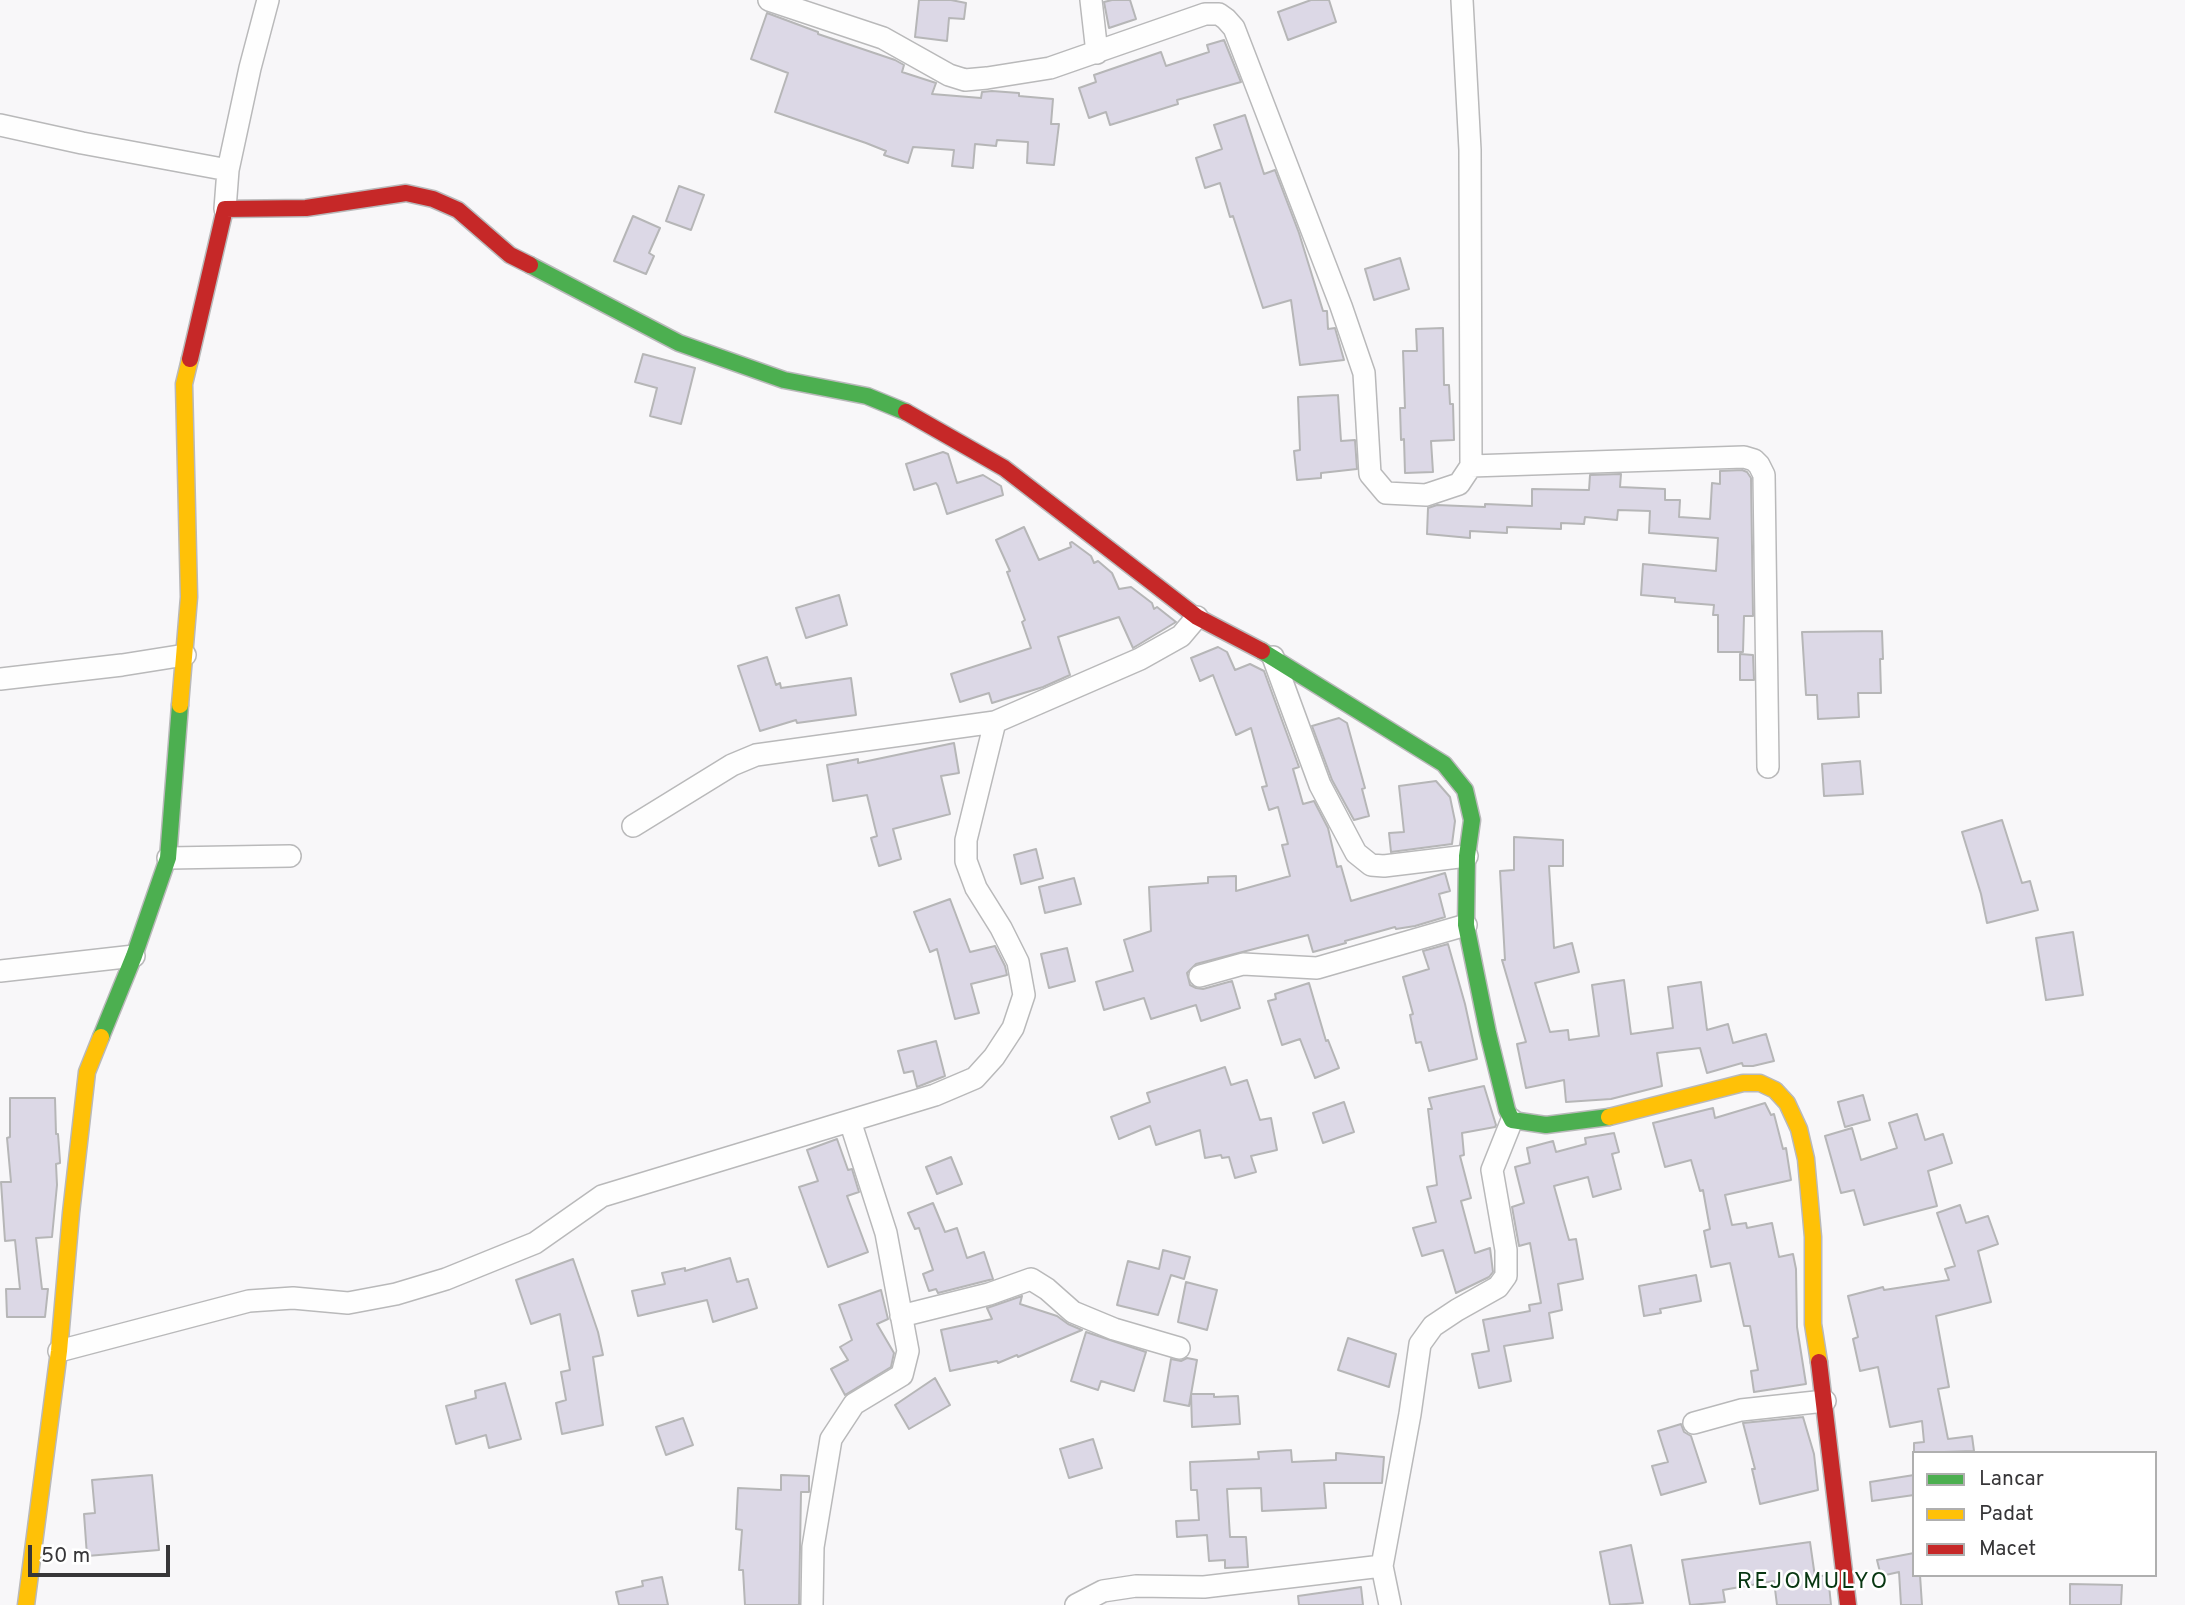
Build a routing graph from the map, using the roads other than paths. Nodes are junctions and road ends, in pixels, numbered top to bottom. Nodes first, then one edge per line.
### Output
1 (268, 0) edge
2 (769, 0) edge
3 (1091, 0) edge
4 (1462, 0) edge
5 (1097, 53) junction
6 (0, 125) edge
7 (228, 170) junction
8 (225, 209) junction
9 (1471, 467) junction
10 (1197, 617) junction
11 (185, 654) junction
12 (1273, 657) junction
13 (0, 679) edge
14 (995, 722) junction
15 (1768, 767) dead end
16 (632, 826) dead end
17 (290, 856) dead end
18 (1466, 856) junction
19 (168, 858) junction
20 (1466, 925) junction
21 (134, 956) junction
22 (0, 971) edge
23 (1200, 976) dead end
24 (1512, 1120) junction
25 (850, 1121) junction
26 (901, 1317) junction
27 (1179, 1348) dead end
28 (59, 1351) junction
29 (1825, 1401) junction
30 (1694, 1423) dead end
31 (1382, 1566) junction
32 (26, 1605) edge
33 (812, 1605) edge
34 (1076, 1605) edge
35 (1390, 1605) edge
36 (1848, 1605) edge

1 - 7 street
2 - 5 street
3 - 5 street
4 - 9 street
5 - 9 street
6 - 7 street
7 - 8 street
8 - 10 street
8 - 11 street
9 - 15 street
10 - 12 street
10 - 14 street
11 - 13 street
11 - 19 street
12 - 18 street
12 - 18 street
14 - 16 street
14 - 25 street
17 - 19 street
18 - 20 street
19 - 21 street
20 - 23 street
20 - 24 street
21 - 22 street
21 - 28 street
24 - 29 street
24 - 31 street
25 - 26 street
25 - 28 street
26 - 27 street
26 - 33 street
28 - 32 street
29 - 30 street
29 - 36 street
31 - 34 street
31 - 35 street

